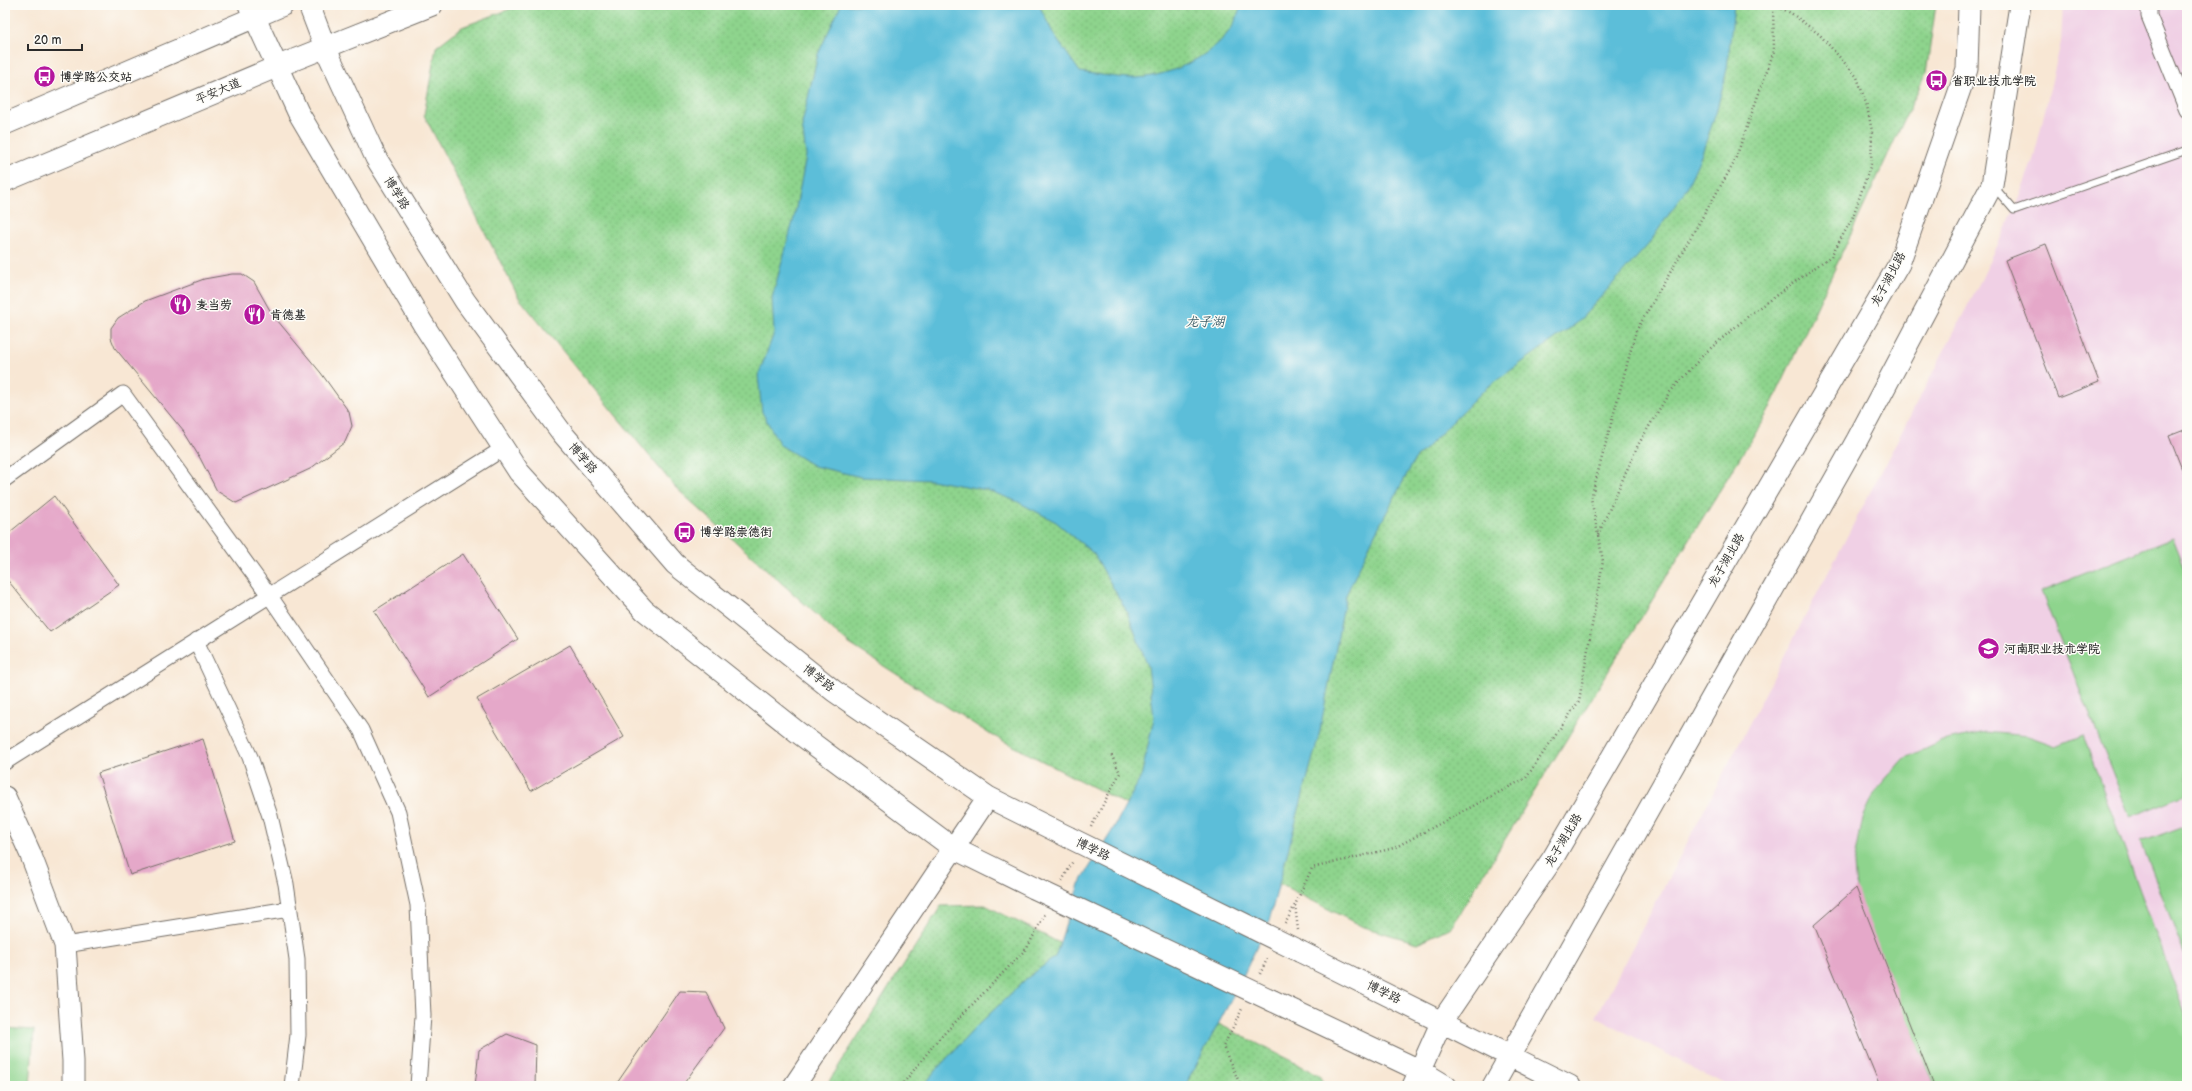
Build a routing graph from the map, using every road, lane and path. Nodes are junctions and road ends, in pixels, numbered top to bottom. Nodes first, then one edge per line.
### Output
1 (283, 5) edge
2 (309, 5) edge
3 (432, 5) edge
4 (1773, 5) edge
5 (1969, 5) edge
6 (2020, 5) edge
7 (2149, 5) edge
8 (252, 11) edge
9 (326, 47) junction
10 (276, 67) junction
11 (2187, 110) edge
12 (5, 124) edge
13 (2187, 150) edge
14 (5, 181) edge
15 (1992, 185) junction
16 (504, 448) junction
17 (5, 479) edge
18 (1598, 536) junction
19 (269, 595) junction
20 (196, 641) junction
21 (1110, 754) dead end
22 (5, 762) edge
23 (5, 797) edge
24 (988, 797) junction
25 (1090, 829) dead end
26 (953, 848) junction
27 (1075, 857) dead end
28 (1060, 885) dead end
29 (289, 909) junction
30 (1046, 913) dead end
31 (66, 945) junction
32 (1301, 952) junction
33 (1442, 1021) junction
34 (1509, 1057) junction
35 (1417, 1079) edge
36 (73, 1086) edge
37 (292, 1086) edge
38 (418, 1086) edge
39 (794, 1086) edge
40 (901, 1086) edge
41 (1446, 1086) edge
42 (1493, 1086) edge
43 (1570, 1086) edge

1 - 8 main road
2 - 9 main road, 博学路
3 - 9 main road, 平安大道
4 - 18 path
4 - 18 path
5 - 33 main road, 龙子湖北路
6 - 15 main road
7 - 11 street
8 - 10 main road
8 - 12 main road
9 - 10 main road, 平安大道
9 - 24 main road, 博学路
10 - 14 main road, 平安大道
10 - 16 main road
13 - 15 lane
15 - 34 main road
16 - 19 street
16 - 26 main road
17 - 19 street
18 - 32 path
19 - 20 street
19 - 38 street
20 - 22 street
20 - 29 street
21 - 25 path
23 - 31 main road
24 - 26 main road
24 - 32 main road, 博学路, bridge
26 - 35 main road, bridge
26 - 39 main road
27 - 28 path
29 - 31 street
29 - 37 street
30 - 40 path
31 - 36 main road
32 - 33 main road, 博学路
33 - 34 main road, 博学路
33 - 35 main road, 龙子湖北路
34 - 42 main road
34 - 43 main road, 博学路
35 - 41 main road

